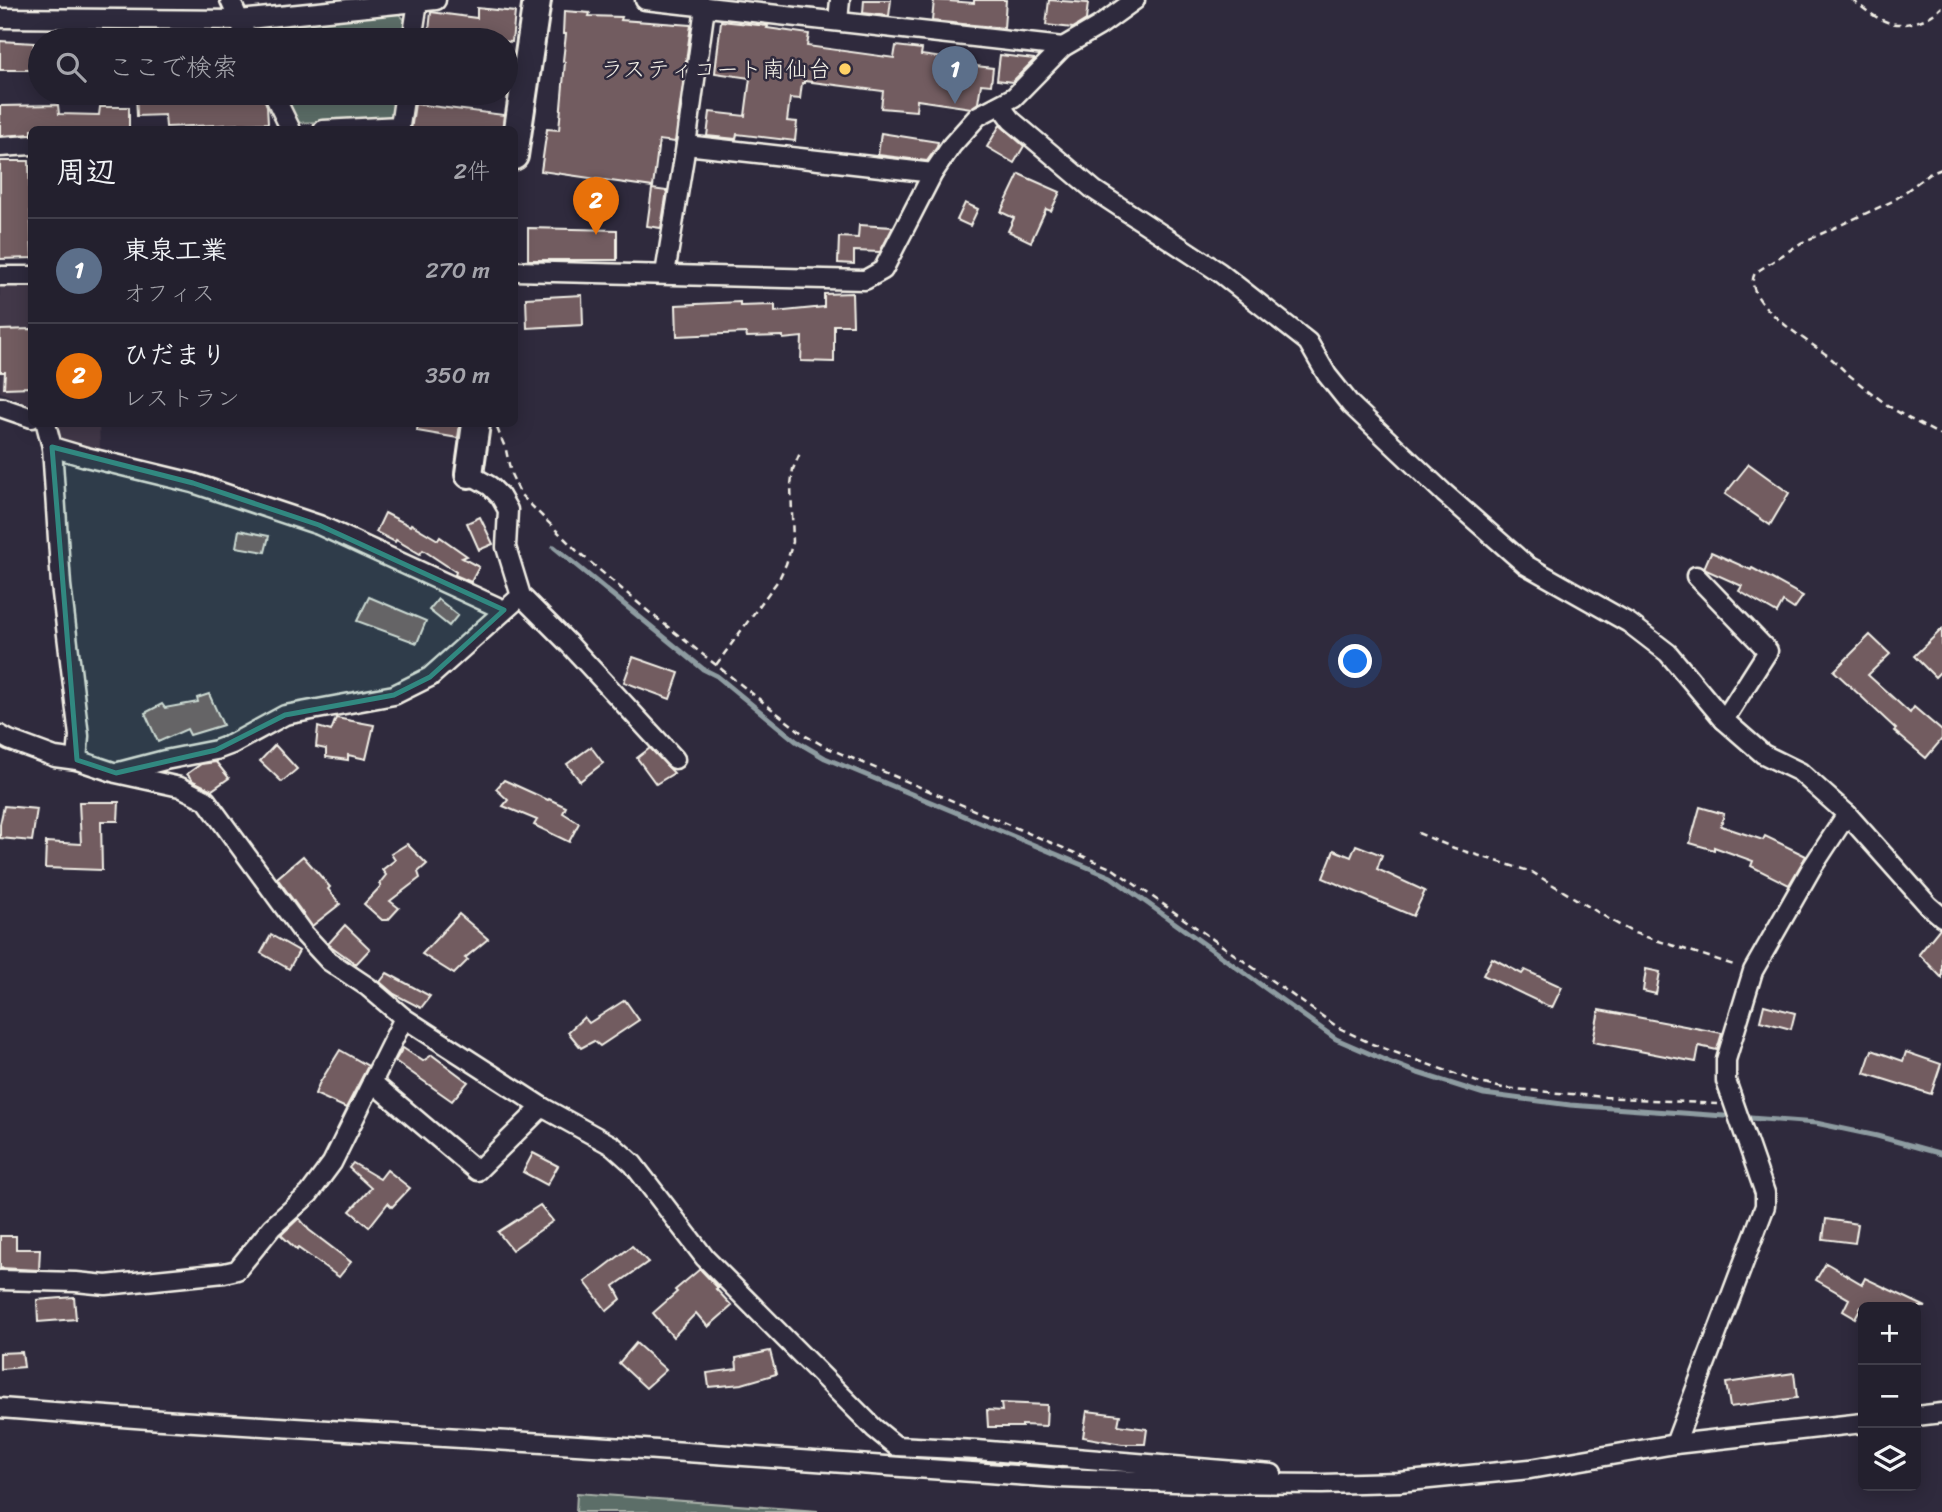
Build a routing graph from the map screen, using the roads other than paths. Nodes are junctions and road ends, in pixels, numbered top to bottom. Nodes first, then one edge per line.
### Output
1 (230, 0) edge
2 (537, 0) edge
3 (645, 0) edge
4 (841, 0) edge
5 (1135, 0) edge
6 (427, 1) edge
7 (345, 4) edge
8 (705, 7) junction
9 (0, 18) edge
10 (239, 20) junction
11 (838, 21) junction
12 (243, 28) edge
13 (417, 28) edge
14 (1063, 47) junction
15 (278, 105) edge
16 (403, 105) edge
17 (1000, 105) junction
18 (289, 126) edge
19 (400, 126) edge
20 (518, 129) edge
21 (28, 145) edge
22 (686, 145) junction
23 (0, 147) edge
24 (933, 173) junction
25 (518, 271) edge
26 (665, 274) junction
27 (0, 276) edge
28 (28, 276) edge
29 (0, 407) edge
30 (28, 417) edge
31 (47, 427) edge
32 (476, 427) edge
33 (52, 447) junction
34 (469, 474) joint
35 (1696, 576) dead end
36 (520, 596) junction
37 (504, 610) junction
38 (1724, 720) junction
39 (0, 735) edge
40 (675, 759) dead end
41 (77, 760) junction
42 (116, 773) junction
43 (1847, 814) junction
44 (1942, 917) edge
45 (404, 1018) junction
46 (372, 1082) junction
47 (542, 1107) junction
48 (0, 1280) edge
49 (0, 1408) edge
50 (1942, 1413) edge
51 (1921, 1415) edge
52 (1858, 1424) edge
53 (1675, 1444) junction
54 (1322, 1484) junction

1 - 10 street
2 - 20 street
3 - 8 street
4 - 11 street
5 - 14 street
6 - 7 street
6 - 13 street
7 - 10 street
8 - 11 street
8 - 22 street
9 - 10 street
10 - 12 street
11 - 14 street
14 - 17 street
15 - 18 street
16 - 19 street
17 - 24 street
17 - 38 street
21 - 23 street
22 - 24 street
22 - 26 street
24 - 26 street
25 - 26 street
27 - 28 street
29 - 30 street
31 - 33 street
32 - 34 street
33 - 37 street
33 - 41 street
34 - 36 street
35 - 38 street
36 - 37 street
36 - 40 street
37 - 42 street
38 - 43 street
39 - 41 street
41 - 42 street
42 - 45 street
43 - 44 street
43 - 53 street
45 - 46 street
45 - 47 street
46 - 47 street
46 - 48 street
47 - 54 street
49 - 54 street
50 - 51 street
52 - 53 street
53 - 54 street

